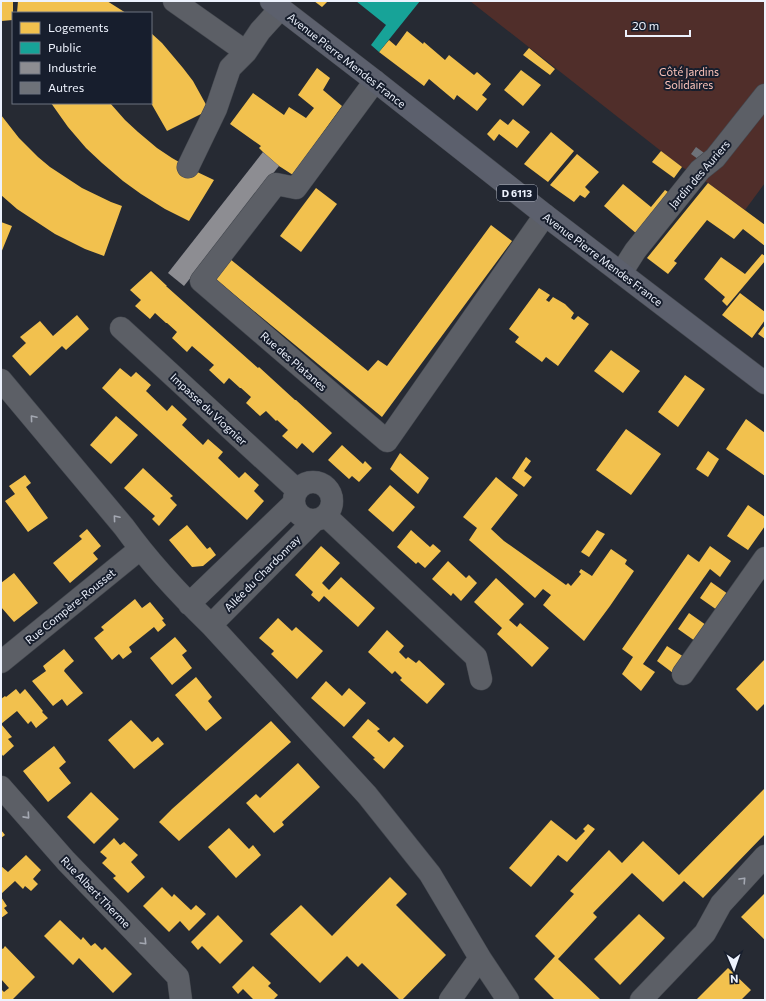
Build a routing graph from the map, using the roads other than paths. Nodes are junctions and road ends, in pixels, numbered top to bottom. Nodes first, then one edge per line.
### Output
1 (174, 1) edge
2 (275, 5) edge
3 (246, 52) junction
4 (375, 81) junction
5 (765, 95) edge
6 (188, 167) dead end
7 (545, 215) junction
8 (621, 273) junction
9 (121, 328) dead end
10 (1, 380) edge
11 (765, 383) edge
12 (295, 497) junction
13 (320, 519) junction
14 (140, 549) junction
15 (765, 558) edge
16 (189, 604) junction
17 (211, 625) junction
18 (1, 662) edge
19 (683, 674) dead end
20 (481, 679) dead end
21 (1, 787) edge
22 (765, 856) edge
23 (480, 958) junction
24 (181, 1000) edge
25 (450, 1000) edge
26 (508, 1000) edge
27 (641, 1000) edge

1 - 3 street
2 - 3 street
2 - 4 main road, Avenue Pierre Mendes France / D 6113
3 - 6 street
4 - 7 main road, Avenue Pierre Mendes France / D 6113
4 - 7 street, Rue des Platanes
5 - 8 street, Jardin des Auriers
7 - 8 main road, Avenue Pierre Mendes France / D 6113
8 - 11 main road, Avenue Pierre Mendes France / D 6113
9 - 12 street, Impasse du Viognier
14 -> 10 street
12 - 13 street
12 - 13 street, Allée du Chardonnay
12 - 16 street, Allée du Chardonnay
13 - 17 street, Allée du Chardonnay
13 - 20 street
14 - 16 street
14 - 18 street, Rue Compère-Rousset
15 - 19 street
16 - 17 street
17 - 23 street
21 -> 24 street, Rue Albert Therme
27 -> 22 street
23 - 25 street
23 - 26 street

